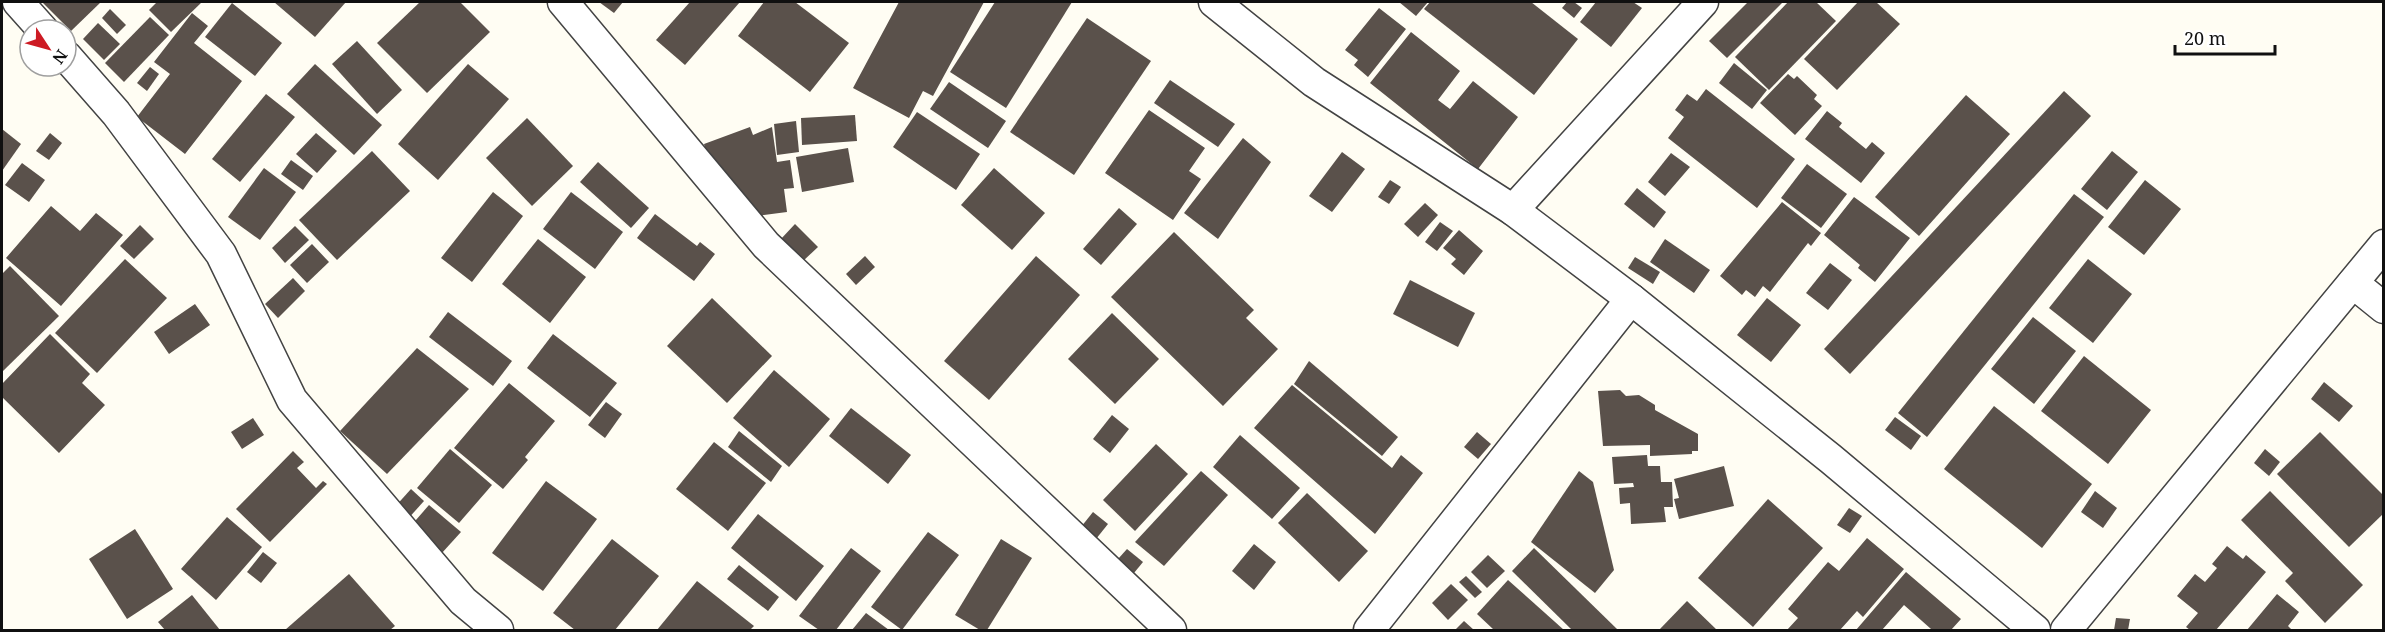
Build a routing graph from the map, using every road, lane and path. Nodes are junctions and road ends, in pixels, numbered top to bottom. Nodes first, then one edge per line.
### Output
1 (18, 2) edge
2 (563, 2) edge
3 (1214, 2) edge
4 (1703, 2) edge
5 (32, 18) edge
6 (78, 70) edge
7 (1513, 210) junction
8 (2384, 245) edge
9 (2353, 283) junction
10 (1632, 299) junction
11 (2384, 308) edge
12 (498, 630) edge
13 (1171, 630) edge
14 (1369, 630) edge
15 (2035, 630) edge
16 (2066, 630) edge

1 - 5 street
2 - 13 street
3 - 7 street
4 - 7 street
6 - 12 street
7 - 10 street
8 - 9 street
9 - 11 street
9 - 16 street
10 - 14 street
10 - 15 street

